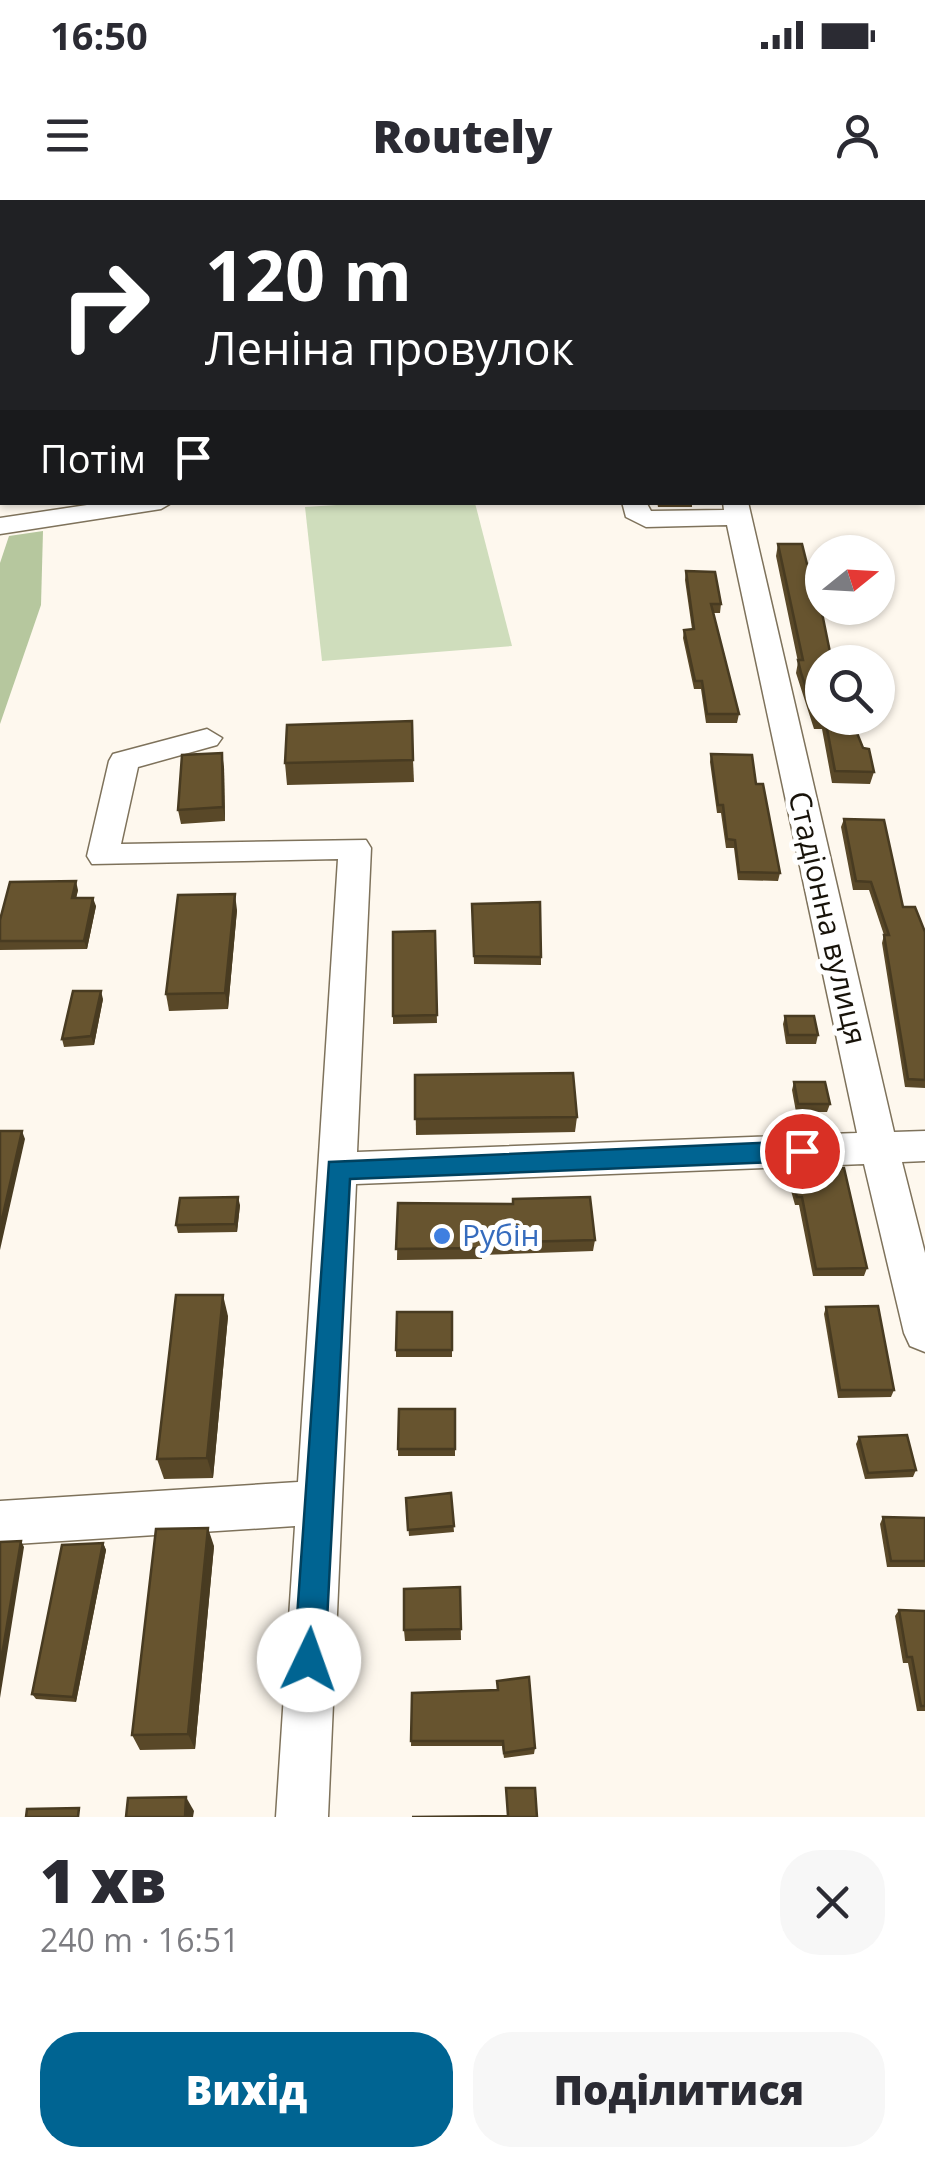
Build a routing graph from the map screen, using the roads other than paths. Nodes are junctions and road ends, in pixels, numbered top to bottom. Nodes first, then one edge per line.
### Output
1 (141, 505) edge
2 (634, 505) edge
3 (737, 510) edge
4 (0, 526) edge
5 (206, 738) dead end
6 (925, 1146) edge
7 (879, 1148) junction
8 (338, 1170) junction
9 (925, 1333) edge
10 (317, 1503) junction
11 (0, 1523) edge
12 (302, 1817) edge

1 - 4 street
2 - 3 street
3 - 7 street, Стадіонна вулиця
5 - 8 street
6 - 7 street
7 - 8 street
7 - 9 street, Стадіонна вулиця
8 - 10 street
10 - 11 street
10 - 12 street

